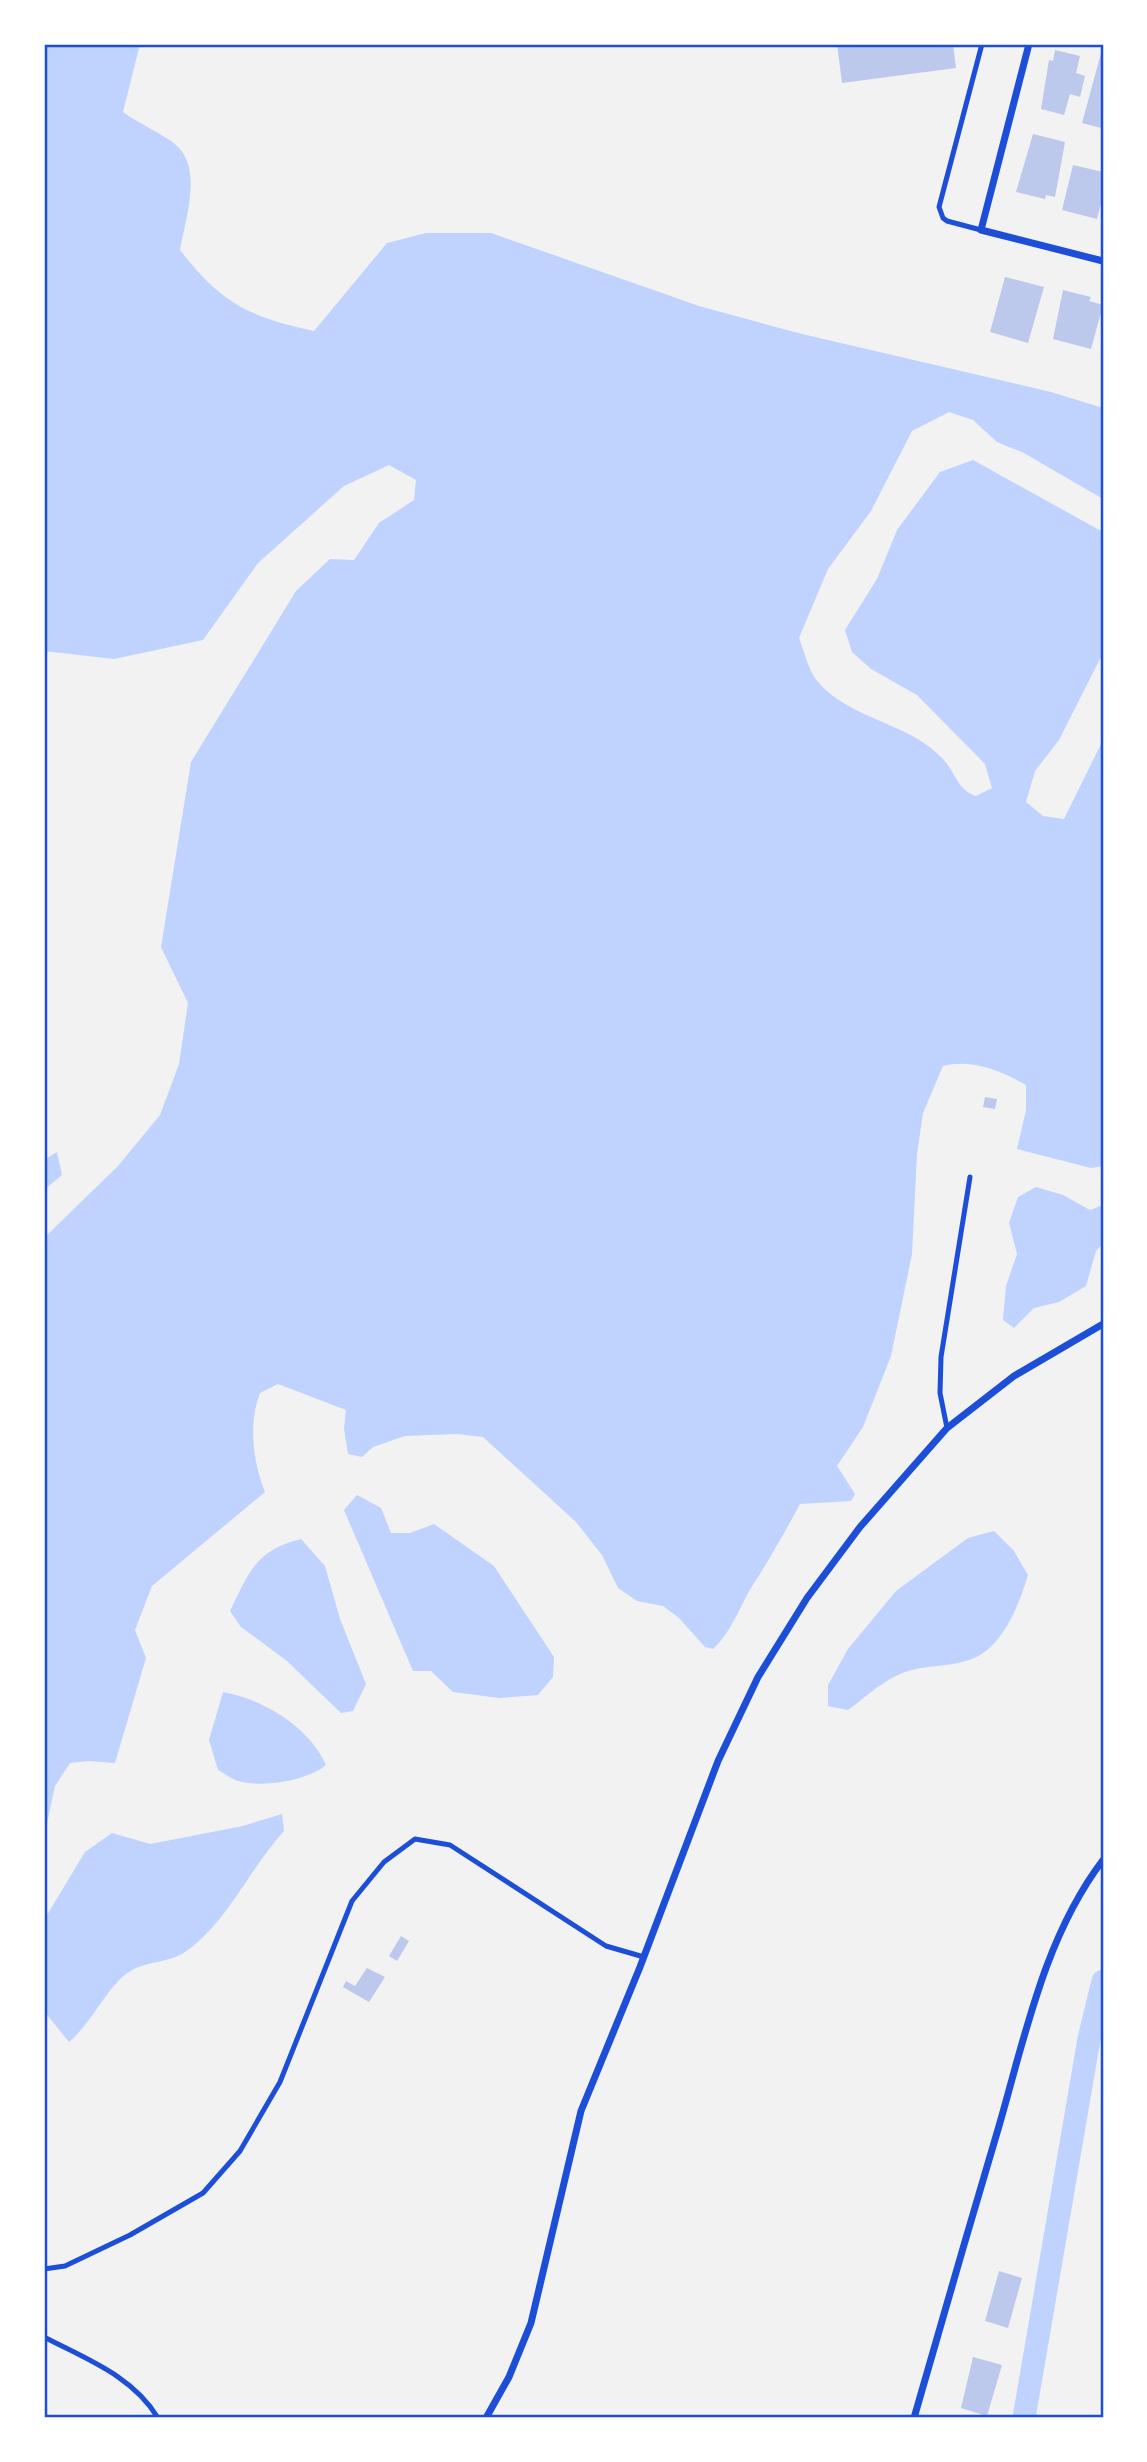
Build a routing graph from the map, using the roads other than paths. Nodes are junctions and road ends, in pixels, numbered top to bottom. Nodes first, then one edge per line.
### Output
1 (982, 44) edge
2 (1029, 44) edge
3 (981, 230) junction
4 (1103, 261) edge
5 (970, 1177) dead end
6 (1103, 1324) edge
7 (947, 1428) junction
8 (1103, 1860) edge
9 (644, 1957) junction
10 (44, 2269) edge
11 (44, 2337) edge
12 (158, 2418) edge
13 (486, 2418) edge
14 (914, 2418) edge

1 - 3 lane
2 - 3 street
3 - 4 street
5 - 7 lane
6 - 7 street
7 - 9 street
8 - 14 street
9 - 10 lane
9 - 13 street
11 - 12 lane

